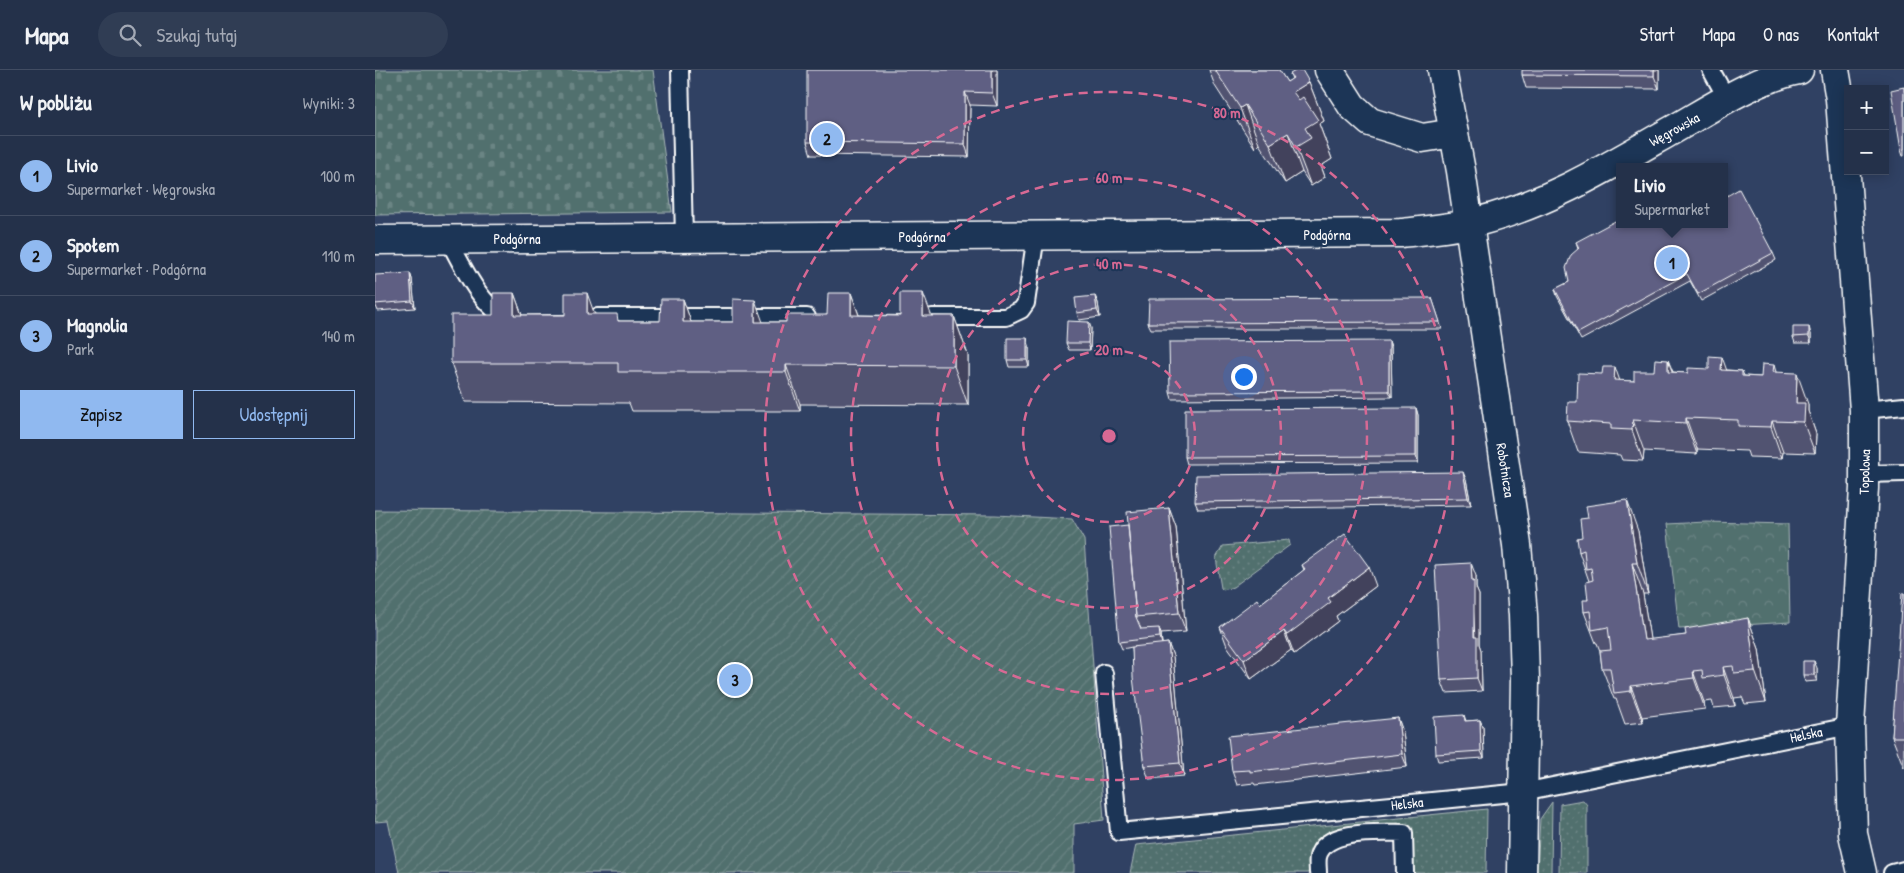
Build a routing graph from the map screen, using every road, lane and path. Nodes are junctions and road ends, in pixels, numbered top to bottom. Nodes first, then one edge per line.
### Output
1 (679, 70) edge
2 (1329, 70) edge
3 (1442, 70) edge
4 (1711, 70) edge
5 (1799, 70) edge
6 (1835, 70) edge
7 (1727, 99) junction
8 (1454, 134) junction
9 (1468, 224) junction
10 (1035, 235) junction
11 (684, 238) junction
12 (448, 239) junction
13 (375, 240) edge
14 (527, 317) edge
15 (577, 317) edge
16 (826, 317) edge
17 (916, 317) edge
18 (1904, 406) edge
19 (1865, 410) junction
20 (1904, 473) edge
21 (1865, 474) junction
22 (1104, 672) dead end
23 (1850, 726) junction
24 (1523, 792) junction
25 (1904, 870) edge
26 (1318, 873) edge
27 (1405, 873) edge
28 (1522, 873) edge
29 (1862, 873) edge
30 (1893, 873) edge

1 - 11 lane
2 - 8 street
3 - 8 street, Robotnicza
4 - 7 lane
5 - 7 street, Węgrowska
6 - 19 street, Topolowa
7 - 9 street, Węgrowska
8 - 9 street, Robotnicza
9 - 10 street, Podgórna
9 - 24 street, Robotnicza
10 - 11 street, Podgórna
10 - 17 lane
11 - 12 street, Podgórna
12 - 13 street, Podgórna
12 - 14 lane
15 - 16 lane
18 - 19 lane
19 - 21 street, Topolowa
20 - 21 lane
21 - 23 street, Topolowa
22 - 24 lane, Helska
23 - 24 lane, Helska
23 - 29 street, Topolowa
24 - 28 street, Robotnicza
25 - 30 lane
26 - 27 lane

